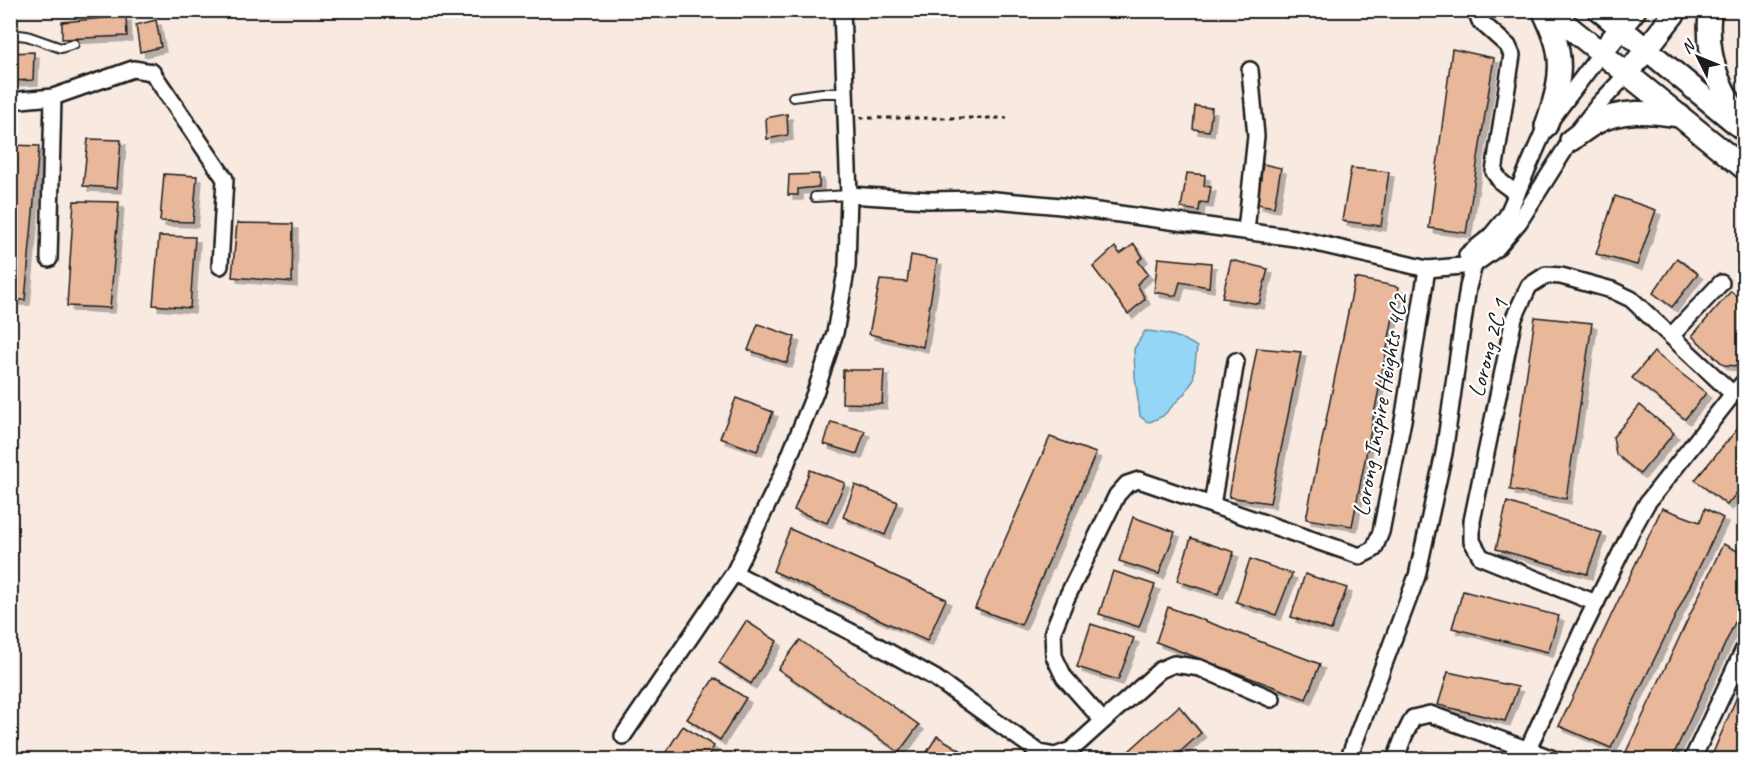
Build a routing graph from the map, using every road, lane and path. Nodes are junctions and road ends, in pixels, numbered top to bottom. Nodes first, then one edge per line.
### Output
1 (843, 10) edge
2 (1476, 10) edge
3 (1543, 10) edge
4 (1548, 10) edge
5 (1599, 10) edge
6 (1635, 10) edge
7 (1677, 10) edge
8 (1710, 10) edge
9 (1620, 28) junction
10 (10, 34) edge
11 (74, 44) dead end
12 (1646, 50) junction
13 (1601, 53) junction
14 (1250, 70) dead end
15 (1626, 74) junction
16 (845, 93) junction
17 (53, 97) junction
18 (793, 97) dead end
19 (10, 101) edge
20 (1680, 116) junction
21 (846, 118) junction
22 (1007, 118) dead end
23 (1744, 124) edge
24 (1546, 126) junction
25 (1744, 130) edge
26 (1571, 140) junction
27 (1744, 168) edge
28 (1517, 194) junction
29 (849, 195) junction
30 (815, 197) dead end
31 (1246, 231) junction
32 (1474, 257) junction
33 (49, 259) dead end
34 (220, 266) dead end
35 (1427, 269) junction
36 (1721, 283) dead end
37 (1671, 336) junction
38 (1236, 361) dead end
39 (1744, 382) edge
40 (1733, 394) junction
41 (1212, 505) junction
42 (734, 573) junction
43 (1596, 603) junction
44 (1744, 649) edge
45 (1272, 699) dead end
46 (1103, 721) junction
47 (623, 736) dead end
48 (1528, 749) junction
49 (1348, 759) edge
50 (1395, 759) edge
51 (1556, 759) edge
52 (1692, 759) edge

1 - 16 street
2 - 28 street
3 - 24 main road
4 - 13 main road
5 - 9 main road
6 - 9 main road
7 - 12 main road
8 - 23 main road
9 - 12 main road
9 - 13 main road
10 - 11 lane
12 - 15 main road
12 - 25 main road
13 - 15 main road
13 - 24 street
14 - 31 street
15 - 20 main road
15 - 26 street
16 - 18 lane
16 - 21 street
17 - 19 street
17 - 33 street
17 - 34 street
20 - 26 main road
20 - 27 main road
21 - 22 path
21 - 29 street
24 - 28 street
26 - 32 street
28 - 32 street
29 - 30 lane
29 - 31 street
29 - 42 street
31 - 35 street
32 - 35 street
32 - 49 street
35 - 41 street, Lorong Inspire Heights 4C2
36 - 37 street
37 - 40 street, Lorong 2C 1
37 - 43 street, Lorong 2C 1
38 - 41 street
39 - 40 street
40 - 43 street
41 - 46 street
42 - 46 street
42 - 47 street
43 - 48 street
44 - 52 street
45 - 46 street
48 - 50 street
48 - 51 street

